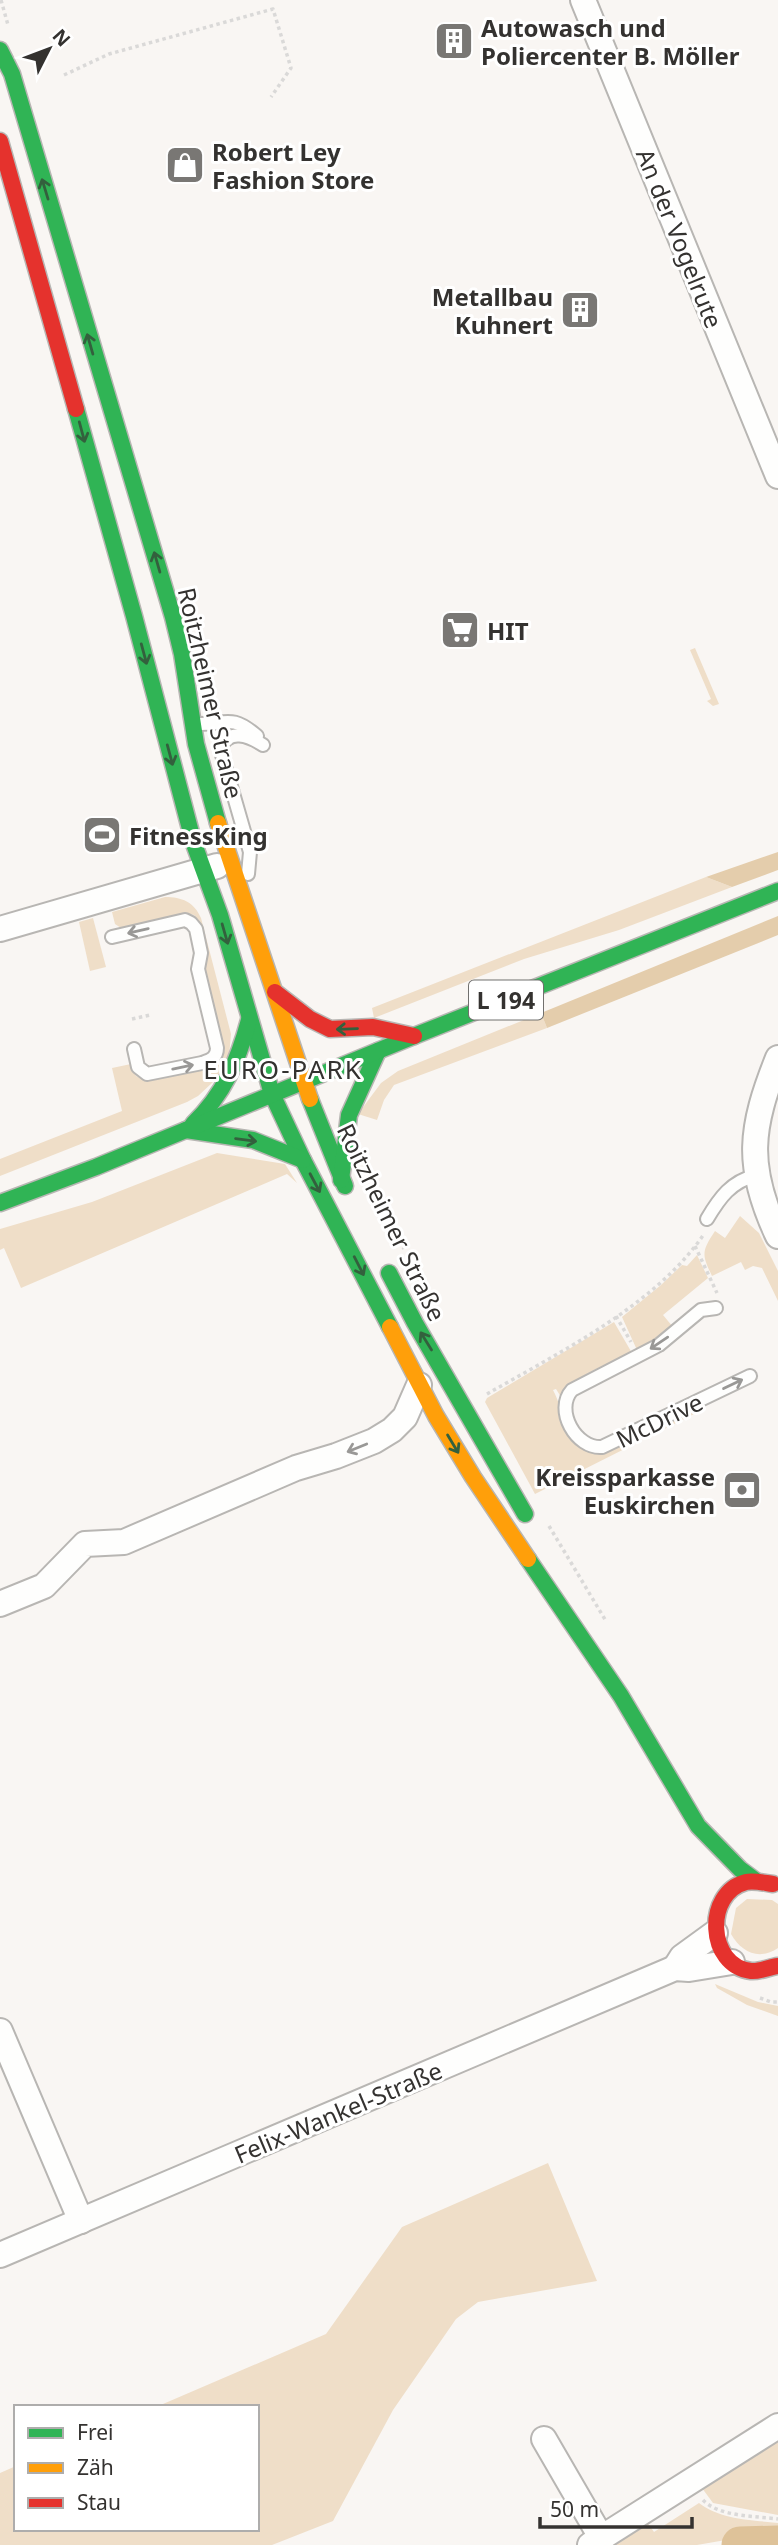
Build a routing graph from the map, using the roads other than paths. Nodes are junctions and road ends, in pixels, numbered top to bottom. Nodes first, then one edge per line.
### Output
1 (583, 0) edge
2 (0, 50) edge
3 (0, 141) edge
4 (21, 215) junction
5 (53, 247) junction
6 (59, 347) junction
7 (87, 371) junction
8 (778, 476) edge
9 (154, 689) junction
10 (194, 723) junction
11 (231, 861) junction
12 (204, 870) junction
13 (778, 891) edge
14 (245, 899) junction
15 (0, 929) edge
16 (112, 937) dead end
17 (275, 992) junction
18 (249, 1020) junction
19 (414, 1036) junction
20 (134, 1049) dead end
21 (378, 1051) junction
22 (778, 1058) edge
23 (303, 1082) junction
24 (272, 1094) junction
25 (186, 1130) junction
26 (303, 1160) junction
27 (757, 1175) junction
28 (341, 1180) junction
29 (0, 1203) edge
30 (354, 1204) dead end
31 (708, 1219) road end
32 (778, 1236) edge
33 (384, 1263) dead end
34 (718, 1304) road end
35 (750, 1376) dead end
36 (419, 1385) junction
37 (535, 1532) dead end
38 (0, 1604) edge
39 (578, 1604) dead end
40 (621, 1696) junction
41 (698, 1826) junction
42 (756, 1881) junction
43 (778, 1886) edge
44 (723, 1900) junction
45 (715, 1933) junction
46 (732, 1962) junction
47 (675, 1968) junction
48 (772, 1968) edge
49 (778, 1983) edge
50 (0, 2031) edge
51 (81, 2221) junction
52 (0, 2255) edge
53 (778, 2426) edge
54 (544, 2439) dead end
55 (596, 2542) edge

1 - 8 street, An der Vogelrute
5 -> 2 street, Roitzheimer Straße
3 - 4 street, Roitzheimer Straße
4 - 5 lane
4 - 6 street, Roitzheimer Straße
7 -> 5 street, Roitzheimer Straße
6 - 7 lane
6 -> 9 street, Roitzheimer Straße
10 -> 7 street, Roitzheimer Straße
9 - 10 lane
9 -> 12 street, Roitzheimer Straße
10 - 11 street, Roitzheimer Straße
10 - 14 lane
11 - 12 street
11 - 14 street, Roitzheimer Straße
12 - 15 street
12 -> 18 street, Roitzheimer Straße
13 - 19 street, L 194
14 - 17 street, Roitzheimer Straße
20 -> 16 lane
19 -> 17 street
17 - 23 street, Roitzheimer Straße
18 - 24 street, Roitzheimer Straße
18 - 25 street, L 194
19 - 21 street, L 194
21 - 23 street, L 194
21 - 28 street
22 - 27 street
23 - 24 street, L 194
23 - 28 street, Roitzheimer Straße
24 - 25 street, L 194
24 - 26 street, Roitzheimer Straße
25 -> 26 street, L 194
25 - 29 street, L 194
26 -> 36 street, Roitzheimer Straße
27 - 31 lane
27 - 32 street
28 - 30 street, Roitzheimer Straße
37 -> 33 street, Roitzheimer Straße
34 -> 35 lane, McDrive
36 -> 38 street
36 -> 40 street, Roitzheimer Straße
39 - 40 street, Roitzheimer Straße
40 - 41 street, Roitzheimer Straße
41 - 42 street, Roitzheimer Straße
41 - 44 street, Roitzheimer Straße
42 - 43 street
42 - 44 street
44 - 45 street
45 - 46 street
45 - 47 street, Felix-Wankel-Straße
46 - 47 street, Felix-Wankel-Straße
46 - 48 street
47 - 51 street, Felix-Wankel-Straße
48 - 49 street
50 - 51 street
51 - 52 street, Felix-Wankel-Straße
53 - 55 street
54 - 55 street

